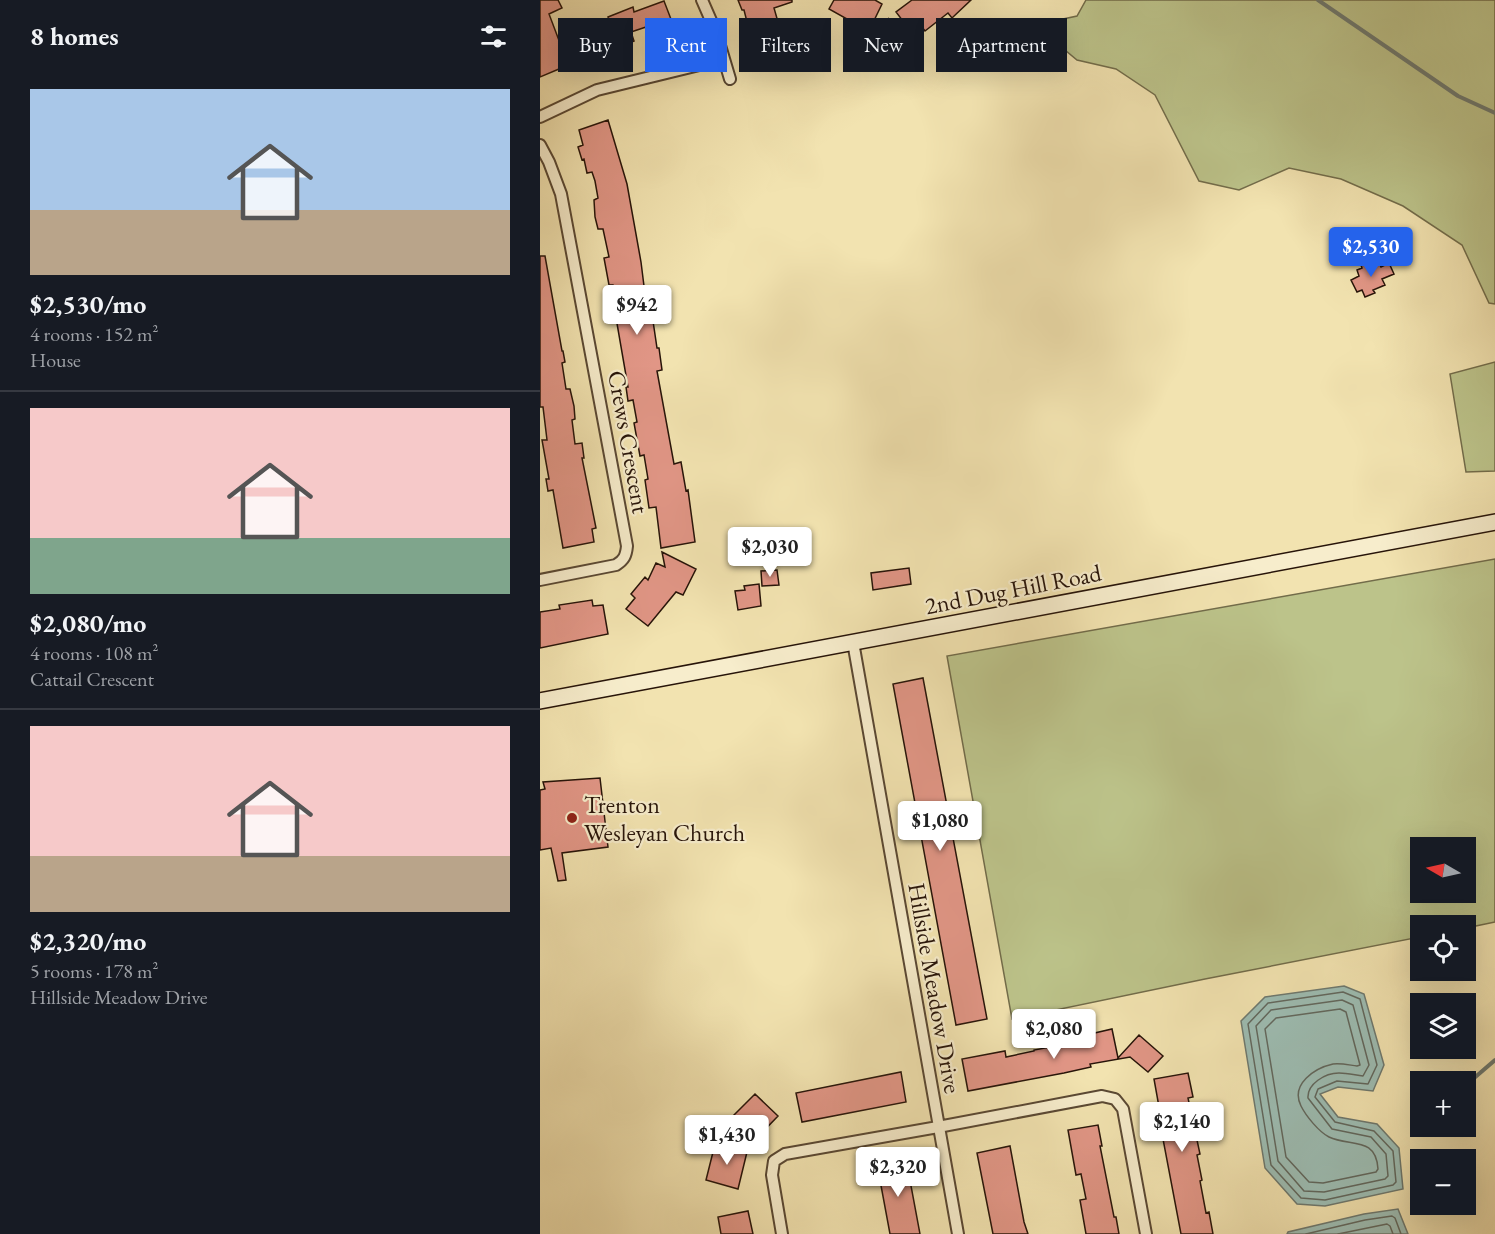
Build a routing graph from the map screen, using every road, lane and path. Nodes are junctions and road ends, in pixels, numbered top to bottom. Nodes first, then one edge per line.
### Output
1 (702, 0) edge
2 (710, 18) edge
3 (727, 69) edge
4 (671, 72) edge
5 (730, 79) dead end
6 (540, 117) edge
7 (540, 144) edge
8 (1495, 522) edge
9 (540, 580) edge
10 (853, 642) junction
11 (540, 701) edge
12 (938, 1127) junction
13 (782, 1234) edge
14 (958, 1234) edge
15 (1146, 1234) edge

1 - 2 street
3 - 5 street
4 - 6 street
7 - 9 street, Crews Crescent
8 - 10 street, 2nd Dug Hill Road
10 - 11 street, 2nd Dug Hill Road
10 - 12 street, Hillside Meadow Drive
12 - 13 street
12 - 14 street, Hillside Meadow Drive
12 - 15 street

